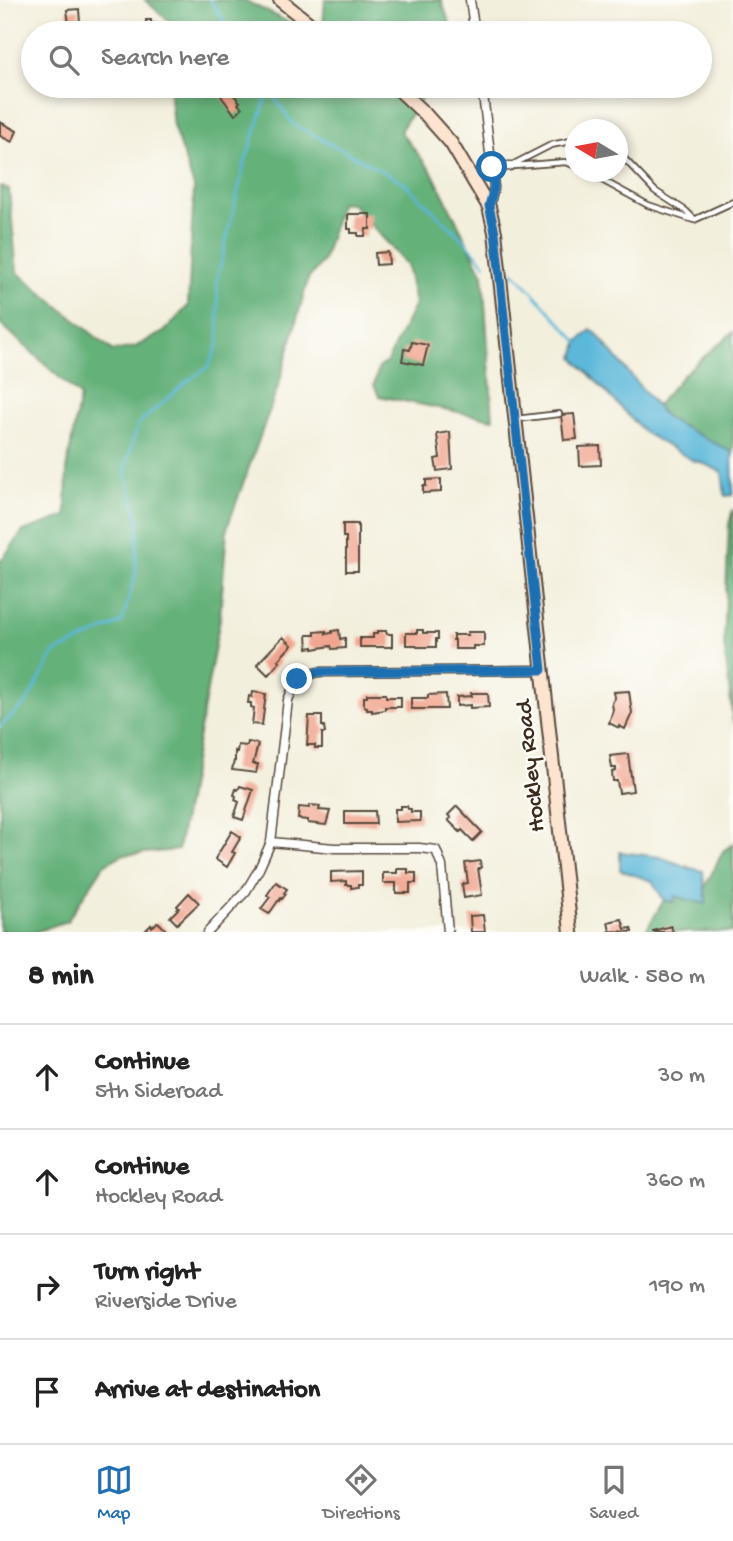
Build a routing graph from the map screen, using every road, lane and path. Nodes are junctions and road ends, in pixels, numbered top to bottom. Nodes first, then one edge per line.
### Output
1 (280, 0) edge
2 (470, 0) edge
3 (306, 21) edge
4 (473, 21) edge
5 (408, 98) edge
6 (483, 98) edge
7 (565, 143) edge
8 (565, 162) edge
9 (628, 163) edge
10 (510, 166) junction
11 (492, 167) junction
12 (605, 182) edge
13 (733, 202) edge
14 (489, 206) junction
15 (694, 220) junction
16 (559, 414) dead end
17 (515, 419) junction
18 (542, 670) junction
19 (271, 842) junction
20 (208, 932) edge
21 (448, 932) edge
22 (571, 932) edge

1 - 3 main road
2 - 4 street
5 - 14 main road, Hockley Road
6 - 11 street
7 - 10 lane
8 - 10 lane
9 - 15 lane
10 - 11 street
11 - 14 street
12 - 15 lane
13 - 15 lane
14 - 17 main road, Hockley Road
16 - 17 lane
17 - 18 main road, Hockley Road
18 - 19 street
18 - 22 main road, Hockley Road
19 - 20 street
19 - 21 street

